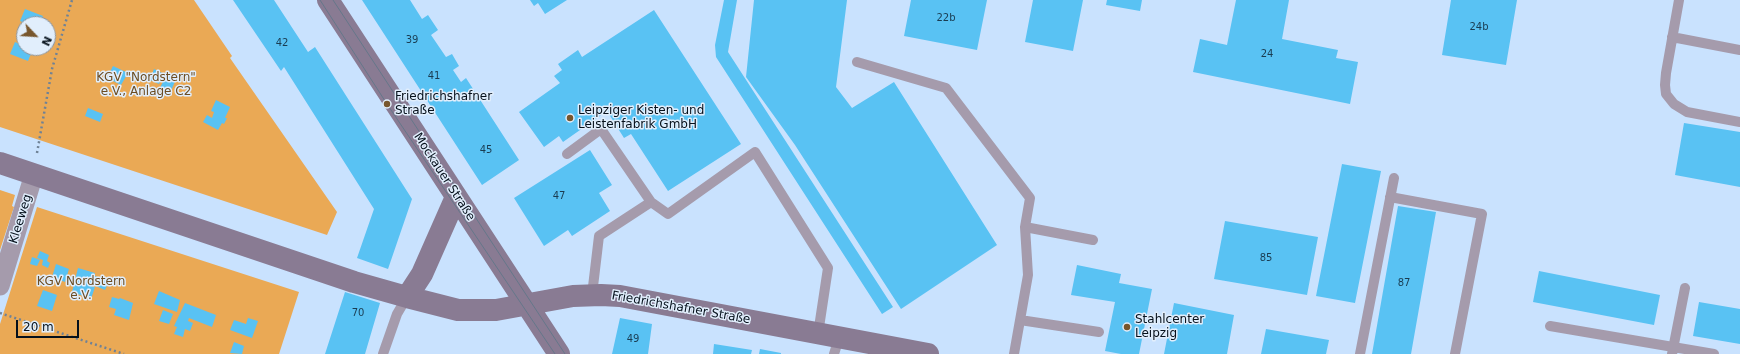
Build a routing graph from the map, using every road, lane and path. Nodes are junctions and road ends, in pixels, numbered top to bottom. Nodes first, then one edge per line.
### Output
1 (72, 0) edge
2 (328, 0) edge
3 (1679, 0) edge
4 (1672, 37) junction
5 (1740, 50) edge
6 (857, 62) dead end
7 (1740, 122) edge
8 (567, 154) dead end
9 (0, 163) edge
10 (34, 174) junction
11 (1394, 178) dead end
12 (456, 197) junction
13 (1390, 197) junction
14 (651, 202) junction
15 (1025, 227) junction
16 (1093, 240) dead end
17 (0, 286) edge
18 (1685, 288) dead end
19 (592, 295) junction
20 (407, 298) junction
21 (527, 305) junction
22 (0, 314) edge
23 (1020, 320) junction
24 (1550, 326) dead end
25 (1099, 332) dead end
26 (831, 342) edge
27 (895, 351) edge
28 (1673, 351) edge
29 (124, 354) edge
30 (384, 354) edge
31 (559, 354) edge
32 (928, 354) edge
33 (1014, 354) edge
34 (1360, 354) edge
35 (1455, 354) edge
36 (1714, 354) edge

1 - 10 path
2 - 12 main road, Mockauer Straße
3 - 4 lane
4 - 5 lane
4 - 7 lane
6 - 15 lane
8 - 14 lane
9 - 10 main road, Friedrichshafner Straße
10 - 17 street, Kleeweg
10 - 20 main road, Friedrichshafner Straße
11 - 13 lane
12 - 20 main road
12 - 21 main road, Mockauer Straße
13 - 34 lane
13 - 35 lane
14 - 19 lane
14 - 26 lane
15 - 16 lane
15 - 23 lane
18 - 28 lane
19 - 21 main road, Friedrichshafner Straße
19 - 26 main road, Friedrichshafner Straße
20 - 21 main road, Friedrichshafner Straße
20 - 30 lane
21 - 31 main road, Mockauer Straße
22 - 29 path
23 - 25 lane
23 - 33 lane
24 - 28 lane
26 - 27 main road, Friedrichshafner Straße
27 - 32 main road, Friedrichshafner Straße
28 - 36 lane

